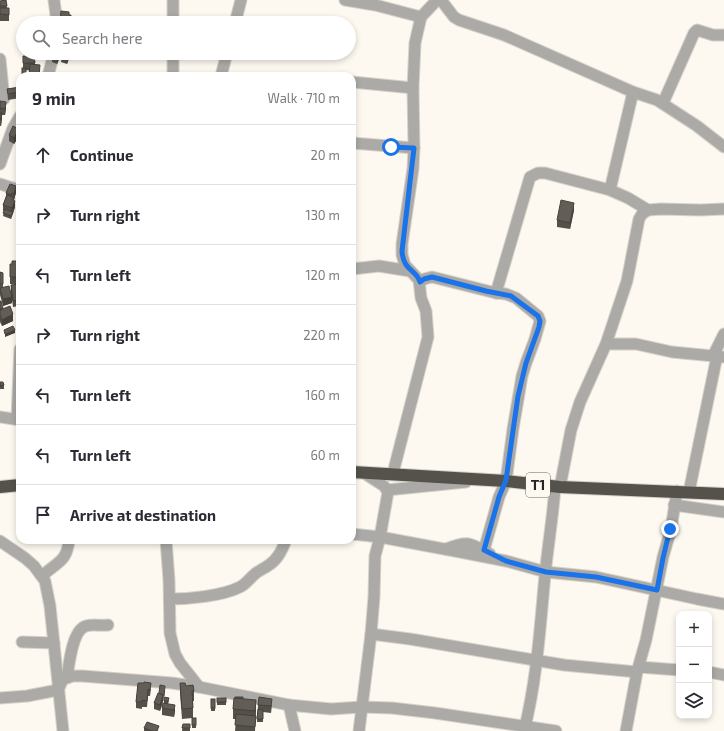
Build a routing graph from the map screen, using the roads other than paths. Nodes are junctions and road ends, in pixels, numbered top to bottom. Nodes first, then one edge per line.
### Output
1 (54, 0) edge
2 (173, 0) edge
3 (241, 0) edge
4 (345, 0) edge
5 (437, 0) edge
6 (441, 0) edge
7 (56, 16) edge
8 (173, 16) edge
9 (237, 16) edge
10 (421, 17) junction
11 (724, 35) edge
12 (0, 59) edge
13 (52, 60) edge
14 (173, 60) edge
15 (225, 60) edge
16 (49, 72) edge
17 (173, 72) edge
18 (222, 72) edge
19 (356, 82) edge
20 (413, 88) junction
21 (633, 92) junction
22 (4, 99) dead end
23 (663, 103) junction
24 (16, 123) edge
25 (356, 143) edge
26 (724, 147) edge
27 (414, 148) junction
28 (0, 164) edge
29 (0, 184) edge
30 (16, 189) edge
31 (610, 190) junction
32 (724, 209) edge
33 (648, 210) junction
34 (356, 269) edge
35 (410, 271) junction
36 (420, 282) junction
37 (496, 293) junction
38 (724, 334) edge
39 (606, 344) junction
40 (718, 356) edge
41 (0, 417) edge
42 (16, 419) edge
43 (358, 472) edge
44 (393, 474) junction
45 (481, 479) junction
46 (506, 480) junction
47 (16, 485) edge
48 (0, 487) edge
49 (557, 487) junction
50 (387, 490) junction
51 (683, 491) junction
52 (724, 494) edge
53 (674, 505) junction
54 (724, 512) edge
55 (356, 534) edge
56 (380, 537) junction
57 (0, 541) edge
58 (69, 544) edge
59 (166, 544) edge
60 (284, 544) edge
61 (446, 550) junction
62 (484, 550) junction
63 (506, 561) junction
64 (546, 572) junction
65 (42, 576) junction
66 (657, 590) junction
67 (170, 599) junction
68 (724, 604) edge
69 (108, 625) dead end
70 (371, 634) junction
71 (22, 642) dead end
72 (54, 643) junction
73 (537, 660) junction
74 (638, 669) junction
75 (676, 670) edge
76 (712, 673) edge
77 (724, 675) edge
78 (67, 678) junction
79 (199, 687) junction
80 (58, 690) junction
81 (0, 698) edge
82 (289, 705) junction
83 (362, 707) junction
84 (524, 729) edge
85 (63, 731) edge
86 (295, 731) edge
87 (360, 731) edge
88 (556, 731) edge
89 (626, 731) edge

1 - 7 street
2 - 8 street
3 - 9 street
4 - 10 street
5 - 10 street
6 - 21 street
10 - 20 street
11 - 23 street
12 - 22 street
13 - 16 street
14 - 17 street
15 - 18 street
19 - 20 street
20 - 27 street
21 - 23 street
21 - 31 street
23 - 26 street
24 - 28 street
25 - 27 street
27 - 35 street
29 - 30 street
31 - 33 street
31 - 37 street
32 - 33 street
33 - 39 street
34 - 35 street
35 - 36 street
36 - 37 street
36 - 44 street
37 - 46 street
38 - 40 street
39 - 40 street
39 - 49 street
40 - 51 street
41 - 42 street
43 - 44 highway, T1
43 - 50 street
44 - 45 highway, T1
45 - 46 highway, T1
45 - 50 street
46 - 49 highway, T1
46 - 62 street
47 - 48 highway
49 - 51 highway, T1
49 - 64 street
50 - 56 street
51 - 52 highway, T1
51 - 53 street
53 - 54 street
53 - 66 street
55 - 56 street
56 - 61 street
56 - 70 street
57 - 65 street
58 - 65 street
59 - 67 street
60 - 67 street
61 - 62 street
61 - 63 street
62 - 63 street
63 - 64 street
64 - 66 street
64 - 73 street
65 - 72 street
66 - 68 street
66 - 74 street
67 - 79 street
69 - 78 street
70 - 73 street
70 - 83 street
71 - 72 street
72 - 80 street
73 - 74 street
73 - 84 street
74 - 75 street
74 - 89 street
76 - 77 street
78 - 79 street
78 - 80 street
79 - 82 street
80 - 81 street
80 - 85 street
82 - 83 street
82 - 86 street
83 - 84 street
83 - 87 street
84 - 88 street

